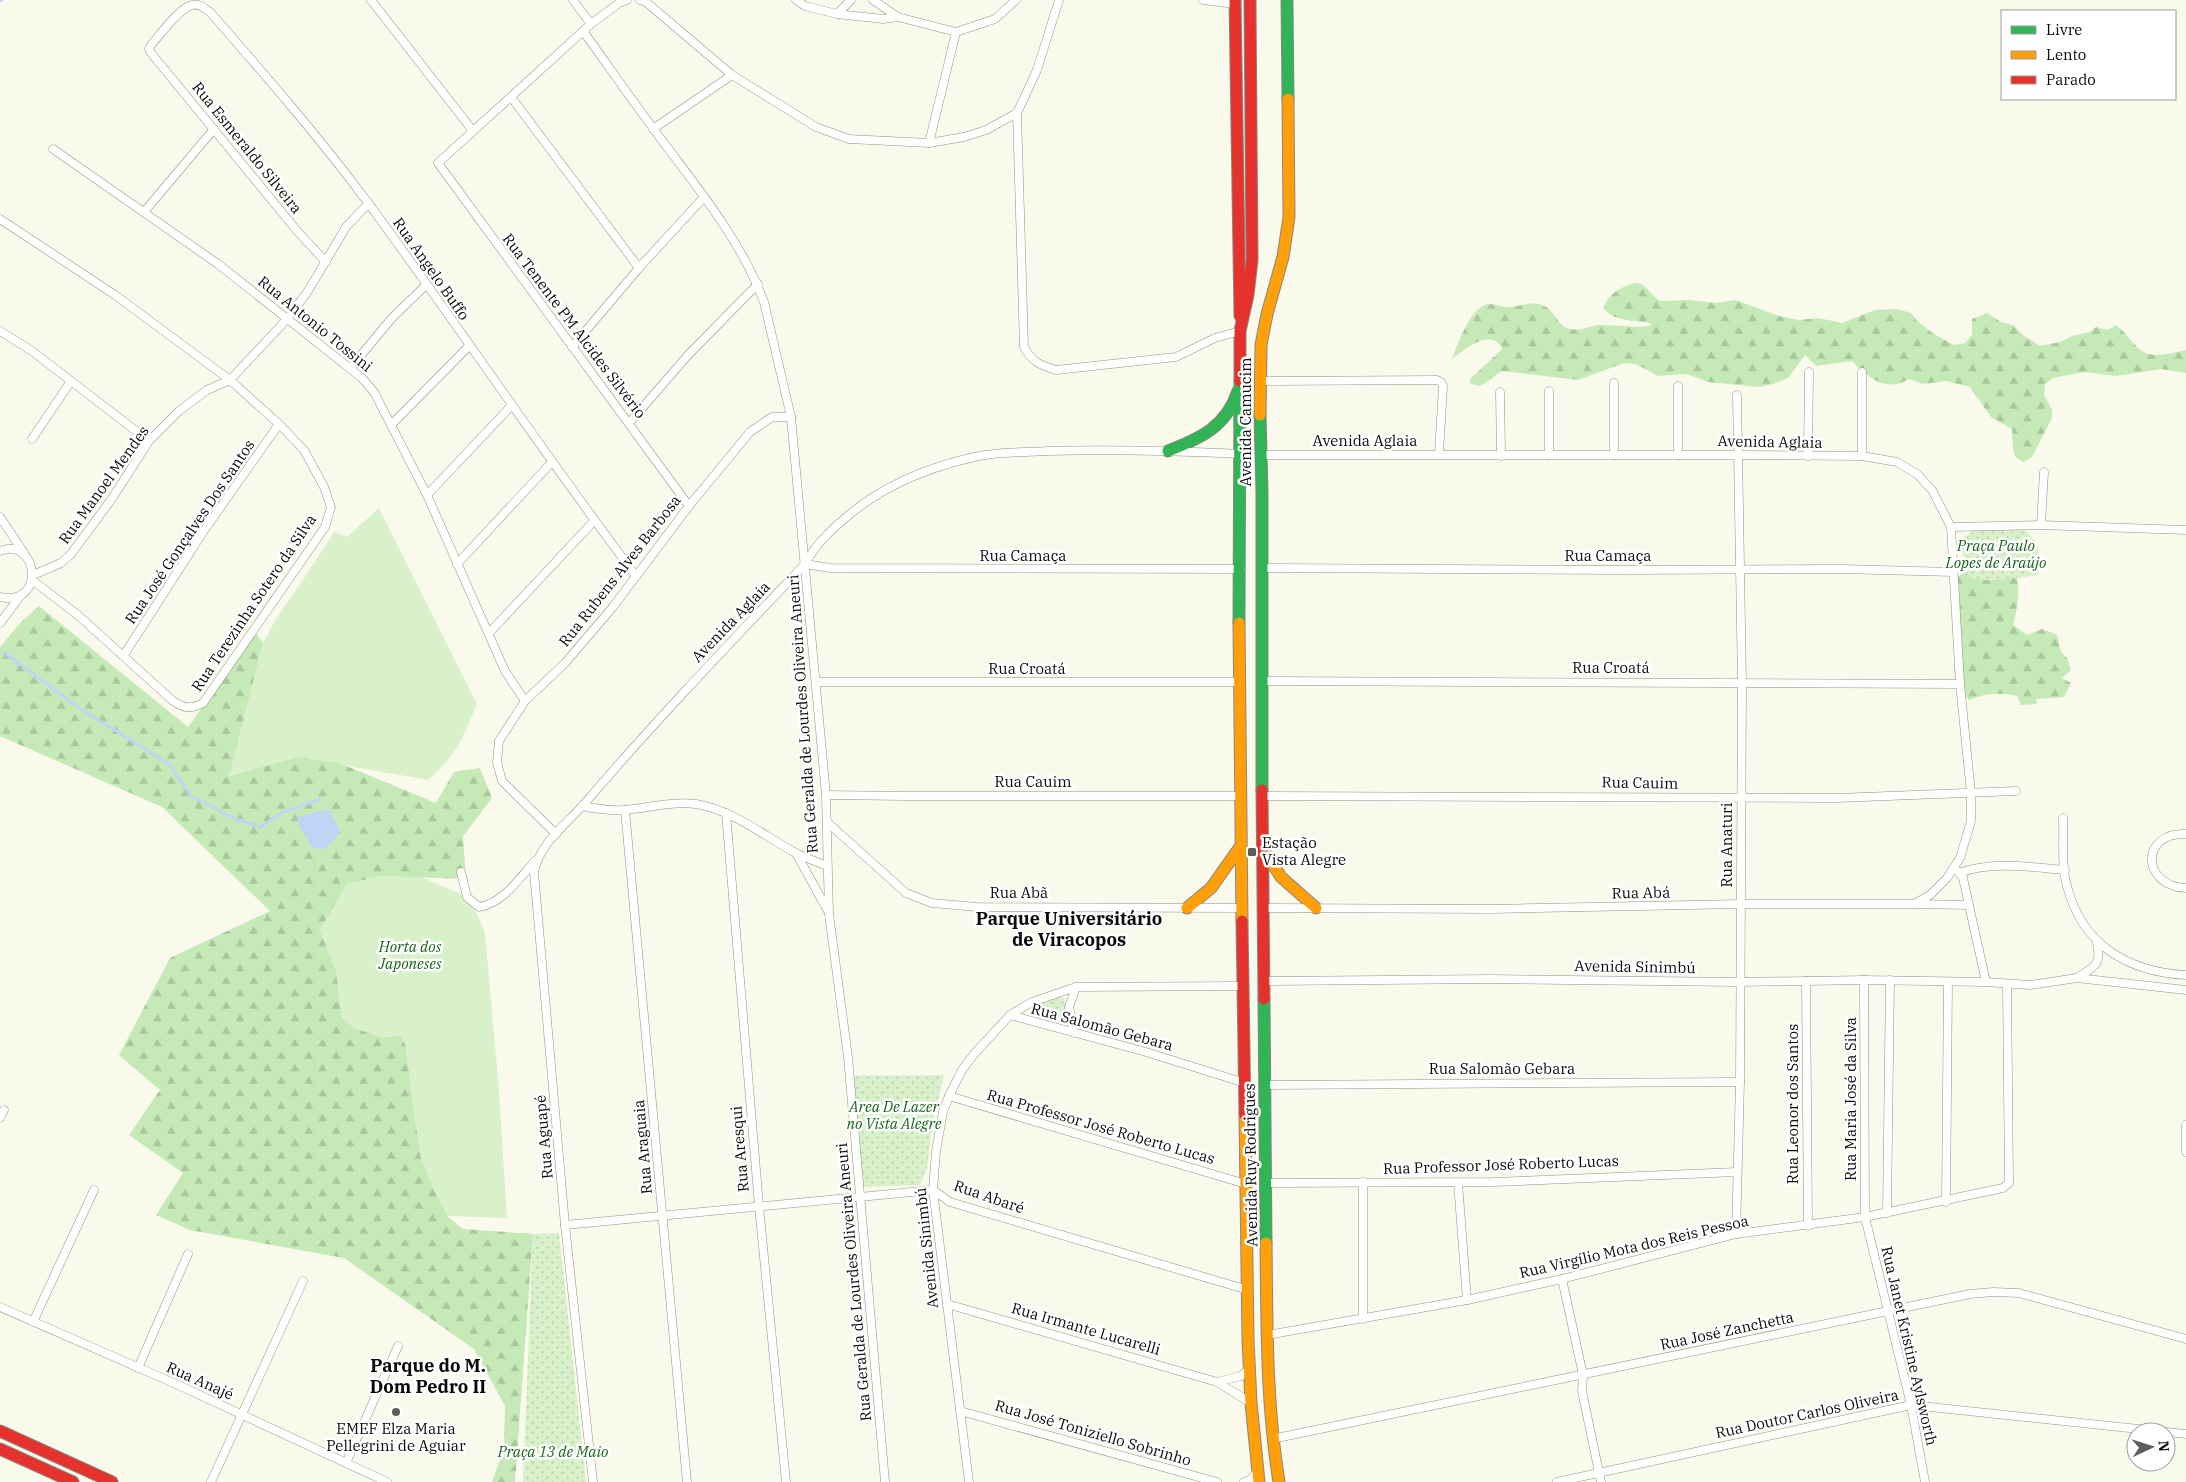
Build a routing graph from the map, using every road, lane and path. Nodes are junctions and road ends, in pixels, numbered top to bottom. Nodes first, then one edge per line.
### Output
1 (371, 0) edge
2 (573, 0) edge
3 (627, 0) edge
4 (796, 0) edge
5 (851, 0) edge
6 (873, 0) edge
7 (1016, 0) edge
8 (1059, 0) edge
9 (1203, 0) edge
10 (1250, 0) edge
11 (1286, 0) edge
12 (643, 1) edge
13 (1235, 2) edge
14 (837, 14) junction
15 (898, 17) junction
16 (591, 24) junction
17 (583, 31) junction
18 (956, 32) junction
19 (150, 49) joint
20 (732, 75) junction
21 (511, 97) junction
22 (1017, 113) junction
23 (214, 129) junction
24 (653, 129) junction
25 (472, 130) junction
26 (929, 143) junction
27 (54, 150) dead end
28 (704, 197) junction
29 (368, 204) junction
30 (144, 212) junction
31 (0, 219) edge
32 (326, 262) junction
33 (639, 268) junction
34 (758, 284) junction
35 (426, 285) junction
36 (288, 318) junction
37 (0, 331) edge
38 (1240, 331) junction
39 (469, 346) junction
40 (572, 347) junction
41 (351, 367) junction
42 (1809, 372) dead end
43 (1862, 372) dead end
44 (1241, 376) junction
45 (230, 380) junction
46 (71, 381) junction
47 (1259, 381) junction
48 (1614, 383) dead end
49 (1678, 386) dead end
50 (1550, 391) dead end
51 (1500, 392) dead end
52 (1737, 395) dead end
53 (512, 405) junction
54 (791, 417) junction
55 (629, 423) junction
56 (279, 424) junction
57 (392, 425) junction
58 (32, 439) dead end
59 (149, 441) junction
60 (1168, 451) junction
61 (1240, 454) junction
62 (1439, 454) junction
63 (1738, 454) junction
64 (1260, 455) junction
65 (1549, 455) junction
66 (1614, 455) junction
67 (1678, 455) junction
68 (1501, 456) junction
69 (1808, 456) junction
70 (1862, 456) junction
71 (552, 462) junction
72 (2044, 472) dead end
73 (427, 495) junction
74 (688, 506) junction
75 (0, 517) edge
76 (594, 521) junction
77 (2041, 525) junction
78 (1951, 527) junction
79 (2186, 530) edge
80 (0, 550) edge
81 (27, 557) junction
82 (457, 564) junction
83 (805, 564) junction
84 (1262, 568) junction
85 (1241, 569) junction
86 (1742, 569) junction
87 (1953, 572) junction
88 (636, 576) junction
89 (32, 578) junction
90 (22, 594) junction
91 (0, 596) edge
92 (0, 623) edge
93 (489, 633) junction
94 (124, 656) junction
95 (1261, 681) junction
96 (816, 682) junction
97 (1239, 682) junction
98 (1742, 682) junction
99 (1960, 684) junction
100 (525, 701) junction
101 (2016, 791) dead end
102 (1971, 793) junction
103 (826, 794) junction
104 (1240, 796) junction
105 (1262, 796) junction
106 (1740, 798) junction
107 (582, 806) junction
108 (625, 810) junction
109 (726, 813) junction
110 (2063, 818) dead end
111 (826, 822) junction
112 (556, 834) junction
113 (2186, 834) edge
114 (1240, 847) junction
115 (1263, 847) junction
116 (796, 853) junction
117 (536, 860) junction
118 (828, 866) junction
119 (1957, 870) junction
120 (2065, 870) junction
121 (462, 872) dead end
122 (2186, 888) edge
123 (1741, 904) junction
124 (1914, 904) junction
125 (1969, 905) junction
126 (1187, 908) junction
127 (1241, 908) junction
128 (1263, 908) junction
129 (1316, 908) junction
130 (830, 914) junction
131 (2097, 943) junction
132 (2186, 975) edge
133 (2077, 978) junction
134 (1864, 980) junction
135 (1890, 980) junction
136 (1263, 981) junction
137 (1806, 981) junction
138 (1739, 982) junction
139 (1948, 982) junction
140 (1986, 982) junction
141 (2007, 984) junction
142 (1242, 986) junction
143 (1076, 987) junction
144 (2186, 990) edge
145 (1010, 1015) junction
146 (1074, 1033) junction
147 (1740, 1082) junction
148 (1245, 1083) junction
149 (1264, 1085) junction
150 (949, 1096) junction
151 (2186, 1125) edge
152 (2186, 1152) edge
153 (1738, 1172) junction
154 (1363, 1182) junction
155 (1266, 1183) junction
156 (1458, 1183) junction
157 (1246, 1184) junction
158 (94, 1190) dead end
159 (933, 1190) junction
160 (860, 1196) junction
161 (1946, 1202) junction
162 (758, 1206) junction
163 (1887, 1213) junction
164 (663, 1216) junction
165 (1865, 1217) junction
166 (565, 1225) junction
167 (1808, 1226) junction
168 (1736, 1234) junction
169 (188, 1254) dead end
170 (1562, 1279) junction
171 (303, 1281) dead end
172 (1248, 1290) junction
173 (1467, 1300) junction
174 (947, 1304) junction
175 (0, 1307) edge
176 (1888, 1312) junction
177 (1363, 1319) junction
178 (33, 1322) junction
179 (1267, 1335) junction
180 (2186, 1339) edge
181 (1248, 1340) junction
182 (398, 1346) dead end
183 (138, 1368) junction
184 (1249, 1370) junction
185 (1583, 1375) junction
186 (1217, 1382) junction
187 (1251, 1403) junction
188 (1911, 1405) junction
189 (960, 1411) junction
190 (242, 1415) junction
191 (0, 1431) edge
192 (2186, 1434) edge
193 (1272, 1439) junction
194 (0, 1449) edge
195 (346, 1463) junction
196 (1599, 1474) junction
197 (1258, 1477) edge
198 (73, 1482) edge
199 (112, 1482) edge
200 (211, 1482) edge
201 (387, 1482) edge
202 (593, 1482) edge
203 (687, 1482) edge
204 (786, 1482) edge
205 (885, 1482) edge
206 (969, 1482) edge
207 (1217, 1482) edge
208 (1244, 1482) edge
209 (1279, 1482) edge
210 (1557, 1482) edge
211 (1601, 1482) edge
212 (1925, 1482) edge

1 - 25 street
2 - 16 street
3 - 16 street
4 - 14 street
5 - 14 street
6 - 15 street
7 - 18 street
8 - 22 street
9 - 13 street
10 - 38 main road, Avenida Camucim
11 - 47 main road, Avenida Camucim
12 - 20 street
13 - 38 main road, Avenida Camucim
14 - 15 street
15 - 18 street
16 - 17 street
17 - 21 street
17 - 24 street, Rua Geralda de Lourdes Oliveira Aneuri
18 - 26 street
19 - 23 street, Rua Esmeraldo Silveira
19 - 29 street, Rua Angelo Buffo
20 - 24 street
20 - 26 street
21 - 25 street
21 - 33 street
22 - 26 street
22 - 38 street
23 - 30 street
23 - 32 street, Rua Esmeraldo Silveira
24 - 28 street, Rua Geralda de Lourdes Oliveira Aneuri
25 - 40 street, Rua Tenente PM Alcides Silvério
27 - 30 street, Rua Antonio Tossini
28 - 33 street
28 - 34 street, Rua Geralda de Lourdes Oliveira Aneuri
29 - 32 street, Rua Manoel Mendes
29 - 35 street, Rua Angelo Buffo
30 - 36 street, Rua Antonio Tossini
31 - 45 street, Rua Terezinha Sotero da Silva
32 - 36 street, Rua Manoel Mendes
33 - 40 street
34 - 54 street, Rua Geralda de Lourdes Oliveira Aneuri
34 - 55 street
35 - 39 street, Rua Angelo Buffo
35 - 41 street
36 - 41 street, Rua Antonio Tossini
36 - 45 street, Rua Manoel Mendes
37 - 46 street
38 - 44 main road, Avenida Camucim
39 - 53 street, Rua Angelo Buffo
39 - 57 street
40 - 55 street, Rua Tenente PM Alcides Silvério
41 - 57 street, Rua Antonio Tossini
42 - 69 street
43 - 70 street
44 - 60 main road
44 - 61 main road, Avenida Camucim
45 - 56 street, Rua Terezinha Sotero da Silva
45 - 59 street, Rua Manoel Mendes
46 - 58 street
46 - 59 street
47 - 62 street
47 - 64 main road, Avenida Camucim
48 - 66 street
49 - 67 street
50 - 65 street
51 - 68 street
52 - 63 street, Rua Anaturi
53 - 71 street, Rua Angelo Buffo
53 - 73 street
54 - 74 street, Rua Rubens Alves Barbosa
54 - 83 street, Rua Geralda de Lourdes Oliveira Aneuri
55 - 74 street, Rua Tenente PM Alcides Silvério
56 - 94 street, Rua José Gonçalves Dos Santos
56 - 94 street, Rua Terezinha Sotero da Silva
57 - 73 street, Rua Antonio Tossini
59 - 89 street, Rua Manoel Mendes
60 - 61 street, Avenida Aglaia
60 - 83 street, Avenida Aglaia
61 - 64 main road
61 - 85 main road, Avenida Camucim
62 - 64 street, Avenida Aglaia
62 - 68 street, Avenida Aglaia
63 - 67 street, Avenida Aglaia
63 - 69 street, Avenida Aglaia
63 - 86 street, Rua Anaturi
64 - 84 main road, Avenida Camucim
65 - 66 street, Avenida Aglaia
65 - 68 street, Avenida Aglaia
66 - 67 street, Avenida Aglaia
69 - 70 street, Avenida Aglaia
70 - 78 street, Avenida Aglaia
71 - 76 street, Rua Angelo Buffo
71 - 82 street
72 - 77 street
73 - 82 street, Rua Antonio Tossini
74 - 88 street, Rua Rubens Alves Barbosa
75 - 81 street
76 - 88 street, Rua Angelo Buffo
76 - 93 street
77 - 78 street
77 - 79 street
78 - 87 street, Avenida Aglaia
80 - 81 street
81 - 89 street
82 - 93 street, Rua Antonio Tossini
83 - 85 street, Rua Camaça
83 - 96 street, Rua Geralda de Lourdes Oliveira Aneuri
83 - 107 street, Avenida Aglaia
84 - 86 street, Rua Camaça
84 - 95 main road, Avenida Camucim
85 - 97 main road, Avenida Camucim
86 - 87 street, Rua Camaça
86 - 98 street, Rua Anaturi
87 - 99 street, Avenida Aglaia
88 - 100 street, Rua Rubens Alves Barbosa
89 - 90 street
89 - 94 street, Rua Terezinha Sotero da Silva
90 - 91 street
90 - 92 street
93 - 100 street, Rua Antonio Tossini
95 - 97 main road
95 - 98 street, Rua Croatá
95 - 105 main road, Avenida Camucim
96 - 97 street, Rua Croatá
96 - 103 street, Rua Geralda de Lourdes Oliveira Aneuri
97 - 104 main road, Avenida Camucim
98 - 99 street, Rua Croatá
98 - 106 street, Rua Anaturi
99 - 102 street, Avenida Aglaia
100 - 112 street, Rua Rubens Alves Barbosa
101 - 102 street, Rua Cauim
102 - 106 street, Rua Cauim
102 - 119 street, Avenida Aglaia
103 - 104 street, Rua Cauim
103 - 111 street, Rua Geralda de Lourdes Oliveira Aneuri
104 - 114 main road, Avenida Camucim
105 - 106 street, Rua Cauim
105 - 115 main road, Avenida Camucim
106 - 123 street, Rua Anaturi
107 - 108 street
107 - 112 street
108 - 109 street
108 - 164 street, Rua Araguaia
109 - 116 street
109 - 162 street, Rua Aresqui
110 - 120 street
111 - 118 street, Rua Geralda de Lourdes Oliveira Aneuri
111 - 126 street, Rua Abã
112 - 117 street
113 - 122 street
114 - 126 main road
114 - 127 main road, Avenida Ruy Rodrigues
115 - 128 main road, Avenida Ruy Rodrigues
115 - 129 main road
116 - 118 street
116 - 130 street
117 - 121 street
117 - 166 street, Rua Aguapé
118 - 130 street, Rua Geralda de Lourdes Oliveira Aneuri
119 - 120 street
119 - 124 street
119 - 125 street
120 - 131 street
123 - 124 street, Rua Abá
123 - 129 street, Rua Abá
123 - 138 street, Rua Anaturi
124 - 125 street, Rua Abá
125 - 140 street
126 - 127 street, Rua Abã
127 - 128 main road
127 - 142 main road, Avenida Ruy Rodrigues
128 - 129 street, Rua Abá
128 - 136 main road, Avenida Ruy Rodrigues
130 - 160 street, Rua Geralda de Lourdes Oliveira Aneuri
131 - 132 street
131 - 133 street
133 - 141 street, Avenida Sinimbú
133 - 144 street, Avenida Sinimbú
134 - 135 street, Avenida Sinimbú
134 - 137 street, Avenida Sinimbú
134 - 165 street, Rua Maria José da Silva
135 - 139 street, Avenida Sinimbú
135 - 163 street
136 - 138 street, Avenida Sinimbú
136 - 142 main road
136 - 149 main road, Avenida Ruy Rodrigues
137 - 138 street, Avenida Sinimbú
137 - 167 street, Rua Leonor dos Santos
138 - 147 street, Rua Anaturi
139 - 140 street, Avenida Sinimbú
139 - 161 street
140 - 141 street, Avenida Sinimbú
141 - 161 street, Rua Virgílio Mota dos Reis Pessoa
142 - 143 street, Avenida Sinimbú
142 - 148 main road, Avenida Ruy Rodrigues
143 - 145 street, Avenida Sinimbú
143 - 146 street
145 - 146 street, Rua Salomão Gebara
145 - 150 street, Avenida Sinimbú
146 - 148 street, Rua Salomão Gebara
147 - 149 street, Rua Salomão Gebara
147 - 153 street, Rua Anaturi
148 - 157 main road, Avenida Ruy Rodrigues
149 - 155 main road, Avenida Ruy Rodrigues
150 - 157 street, Rua Professor José Roberto Lucas
150 - 159 street, Avenida Sinimbú
151 - 152 street
153 - 156 street, Rua Professor José Roberto Lucas
153 - 168 street, Rua Anaturi
154 - 155 street, Rua Professor José Roberto Lucas
154 - 156 street, Rua Professor José Roberto Lucas
154 - 177 street
155 - 179 main road, Avenida Ruy Rodrigues
156 - 173 street
157 - 172 main road, Avenida Ruy Rodrigues
158 - 178 street
159 - 160 street, Rua Abaré
159 - 172 street, Rua Abaré
159 - 174 street, Avenida Sinimbú
160 - 162 street, Rua Abaré
160 - 205 street, Rua Geralda de Lourdes Oliveira Aneuri
161 - 163 street, Rua Virgílio Mota dos Reis Pessoa
162 - 164 street, Rua Abaré
162 - 204 street, Rua Aresqui
163 - 165 street, Rua Virgílio Mota dos Reis Pessoa
164 - 166 street, Rua Abaré
164 - 203 street, Rua Araguaia
165 - 167 street, Rua Virgílio Mota dos Reis Pessoa
165 - 176 street, Rua Janet Kristine Aylsworth
166 - 202 street, Rua Aguapé
167 - 168 street, Rua Virgílio Mota dos Reis Pessoa
168 - 170 street, Rua Virgílio Mota dos Reis Pessoa
169 - 183 street
170 - 173 street, Rua Virgílio Mota dos Reis Pessoa
170 - 185 street
171 - 190 street
172 - 181 main road, Avenida Ruy Rodrigues
173 - 177 street, Rua Virgílio Mota dos Reis Pessoa
174 - 186 street, Rua Irmante Lucarelli
174 - 189 street, Avenida Sinimbú
175 - 178 street, Rua Anajé
176 - 180 street, Rua José Zanchetta
176 - 185 street, Rua José Zanchetta
176 - 188 street, Rua Janet Kristine Aylsworth
177 - 179 street, Rua Virgílio Mota dos Reis Pessoa
178 - 183 street, Rua Anajé
179 - 181 main road
179 - 193 main road, Avenida Ruy Rodrigues
181 - 184 main road, Avenida Ruy Rodrigues
182 - 195 street
183 - 190 street, Rua Anajé
184 - 186 street
184 - 187 main road, Avenida Ruy Rodrigues
185 - 193 street, Rua José Zanchetta
185 - 196 street
186 - 187 street, Rua Irmante Lucarelli
187 - 197 main road, Avenida Ruy Rodrigues
188 - 192 street, Rua Doutor Carlos Oliveira
188 - 196 street, Rua Doutor Carlos Oliveira
188 - 212 street, Rua Janet Kristine Aylsworth
189 - 206 street, Avenida Sinimbú
189 - 207 street, Rua José Toniziello Sobrinho
190 - 195 street, Rua Anajé
190 - 200 street
191 - 199 main road
193 - 209 main road, Avenida Ruy Rodrigues
194 - 198 main road
195 - 201 street, Rua Anajé
196 - 210 street, Rua Doutor Carlos Oliveira
196 - 211 street
197 - 208 street

